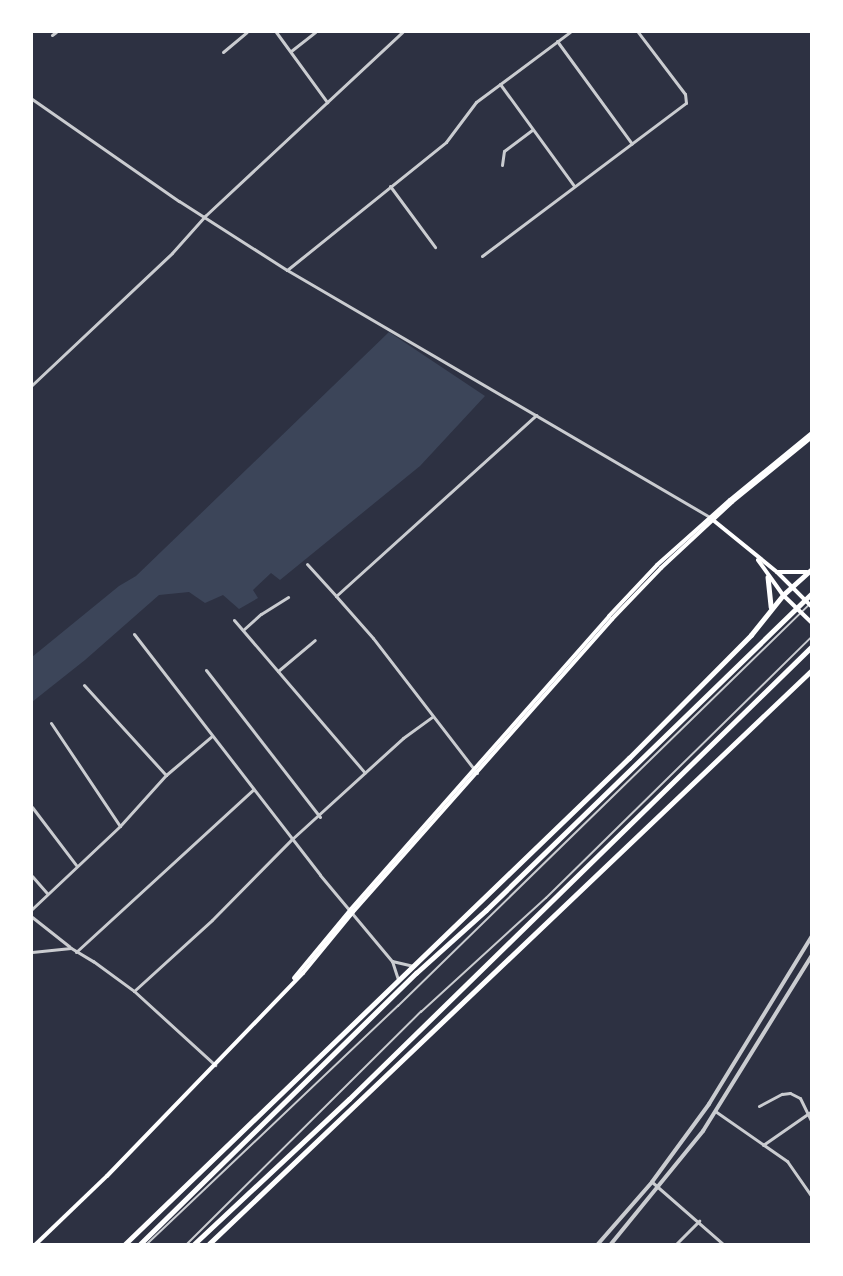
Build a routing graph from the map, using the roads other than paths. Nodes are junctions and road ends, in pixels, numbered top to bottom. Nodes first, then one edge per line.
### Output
1 (56, 32) edge
2 (247, 32) edge
3 (276, 32) edge
4 (315, 32) edge
5 (402, 32) edge
6 (570, 32) edge
7 (638, 32) edge
8 (52, 35) dead end
9 (557, 41) junction
10 (291, 51) junction
11 (223, 52) dead end
12 (500, 84) junction
13 (32, 99) edge
14 (327, 102) junction
15 (532, 130) junction
16 (632, 144) junction
17 (502, 165) dead end
18 (390, 186) junction
19 (575, 187) junction
20 (205, 216) junction
21 (435, 247) dead end
22 (482, 256) dead end
23 (287, 270) junction
24 (32, 385) edge
25 (536, 415) junction
26 (812, 435) edge
27 (712, 519) junction
28 (758, 559) junction
29 (307, 564) dead end
30 (809, 570) edge
31 (777, 572) junction
32 (768, 577) junction
33 (791, 586) junction
34 (812, 593) edge
35 (336, 596) junction
36 (783, 596) junction
37 (288, 597) dead end
38 (812, 602) edge
39 (812, 607) edge
40 (771, 608) junction
41 (234, 620) dead end
42 (812, 623) edge
43 (243, 630) junction
44 (134, 634) dead end
45 (812, 637) edge
46 (315, 640) dead end
47 (812, 646) edge
48 (206, 670) dead end
49 (738, 670) junction
50 (812, 670) edge
51 (278, 671) junction
52 (84, 685) dead end
53 (760, 692) junction
54 (432, 717) junction
55 (51, 723) dead end
56 (212, 736) junction
57 (476, 771) junction
58 (365, 773) junction
59 (166, 776) junction
60 (254, 789) junction
61 (32, 807) edge
62 (320, 817) junction
63 (120, 826) junction
64 (292, 839) junction
65 (76, 865) junction
66 (32, 876) edge
67 (47, 893) junction
68 (32, 909) edge
69 (352, 910) junction
70 (32, 917) edge
71 (812, 936) edge
72 (71, 948) junction
73 (32, 952) edge
74 (76, 952) junction
75 (812, 955) edge
76 (392, 961) junction
77 (413, 966) junction
78 (398, 979) junction
79 (134, 991) junction
80 (215, 1065) junction
81 (759, 1106) dead end
82 (812, 1111) edge
83 (715, 1112) junction
84 (806, 1115) junction
85 (812, 1123) edge
86 (763, 1145) junction
87 (652, 1182) junction
88 (659, 1188) junction
89 (812, 1197) edge
90 (699, 1221) junction
91 (36, 1245) edge
92 (125, 1245) edge
93 (140, 1245) edge
94 (147, 1245) edge
95 (187, 1245) edge
96 (194, 1245) edge
97 (208, 1245) edge
98 (598, 1245) edge
99 (611, 1245) edge
100 (676, 1245) edge
101 (723, 1245) edge

1 - 8 street
2 - 11 street
3 - 10 street
4 - 10 street
5 - 14 street
6 - 9 street
7 - 16 street
9 - 12 street
9 - 16 street
10 - 14 street
12 - 15 street
12 - 18 street
13 - 20 street
14 - 20 street
15 - 17 street
15 - 19 street
16 - 19 street
18 - 21 street
18 - 23 street
19 - 22 street
20 - 23 street
20 - 24 street
23 - 25 street
25 - 27 street
25 - 35 street
26 - 27 main road
27 - 28 main road
27 - 57 main road
28 - 31 main road
28 - 32 main road
29 - 35 street
30 - 31 main road
30 - 33 main road
31 - 33 main road
32 - 36 main road
32 - 40 main road
33 - 36 main road
33 - 39 main road
34 - 49 highway
35 - 54 street
36 - 40 main road
36 - 42 main road
37 - 43 street
38 - 49 lane
40 - 77 main road
41 - 43 street
43 - 51 street
44 - 56 street
45 - 53 lane
46 - 51 street
47 - 53 highway
48 - 62 street
49 - 93 highway
49 - 94 lane
50 - 97 main road
51 - 58 street
52 - 59 street
53 - 95 lane
53 - 96 highway
54 - 57 street
54 - 58 street
55 - 63 street
56 - 59 street
56 - 60 street
57 - 69 main road
58 - 62 street
59 - 63 street
60 - 64 street
60 - 74 street
61 - 65 street
62 - 64 street
63 - 65 street
64 - 69 street
64 - 79 street
65 - 67 street
66 - 67 street
67 - 68 street
69 - 76 street
69 - 80 main road
70 - 72 street
71 - 87 street
72 - 73 street
72 - 74 street
74 - 79 street
75 - 83 street
76 - 77 street
76 - 78 street
77 - 78 main road
78 - 92 main road
79 - 80 street
80 - 91 main road
81 - 84 street
82 - 84 street
83 - 86 street
83 - 88 street
84 - 85 street
84 - 86 street
86 - 89 street
87 - 88 street
87 - 98 street
88 - 90 street
88 - 99 street
90 - 100 street
90 - 101 street

